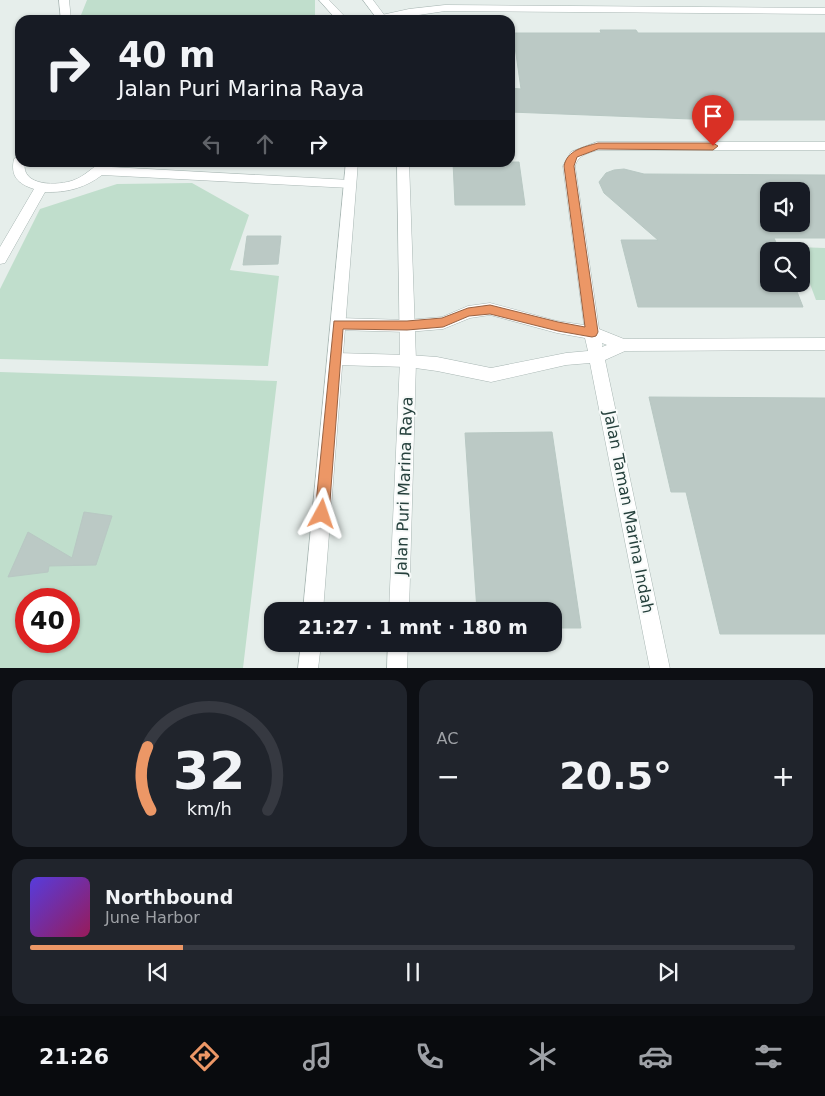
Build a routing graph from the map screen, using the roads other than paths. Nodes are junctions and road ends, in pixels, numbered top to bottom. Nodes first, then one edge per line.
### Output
1 (64, 0) edge
2 (324, 0) edge
3 (368, 0) edge
4 (825, 11) edge
5 (66, 15) edge
6 (338, 15) edge
7 (377, 15) edge
8 (396, 15) edge
9 (825, 146) edge
10 (19, 167) edge
11 (105, 167) edge
12 (352, 167) edge
13 (403, 167) edge
14 (350, 184) junction
15 (40, 188) junction
16 (0, 259) edge
17 (338, 324) junction
18 (407, 326) junction
19 (592, 332) junction
20 (825, 344) edge
21 (624, 345) junction
22 (598, 356) junction
23 (336, 359) junction
24 (408, 361) junction
25 (314, 602) edge
26 (399, 602) edge
27 (309, 652) edge
28 (398, 652) edge
29 (308, 668) edge
30 (397, 668) edge
31 (660, 668) edge

1 - 5 street
2 - 6 street
3 - 7 street
4 - 8 street
9 - 19 street, Jalan Taman Marina Indah
10 - 15 street
11 - 14 street
11 - 15 street
12 - 14 street
13 - 18 street, Jalan Puri Marina Raya
14 - 17 street
15 - 16 street
17 - 18 street
17 - 23 street
18 - 19 street
18 - 24 street, Jalan Puri Marina Raya
19 - 21 street
19 - 22 street, Jalan Taman Marina Indah
20 - 21 street
21 - 22 street
22 - 24 street
22 - 31 street, Jalan Taman Marina Indah
23 - 24 street
23 - 25 street
24 - 26 street, Jalan Puri Marina Raya
27 - 29 street
28 - 30 street

